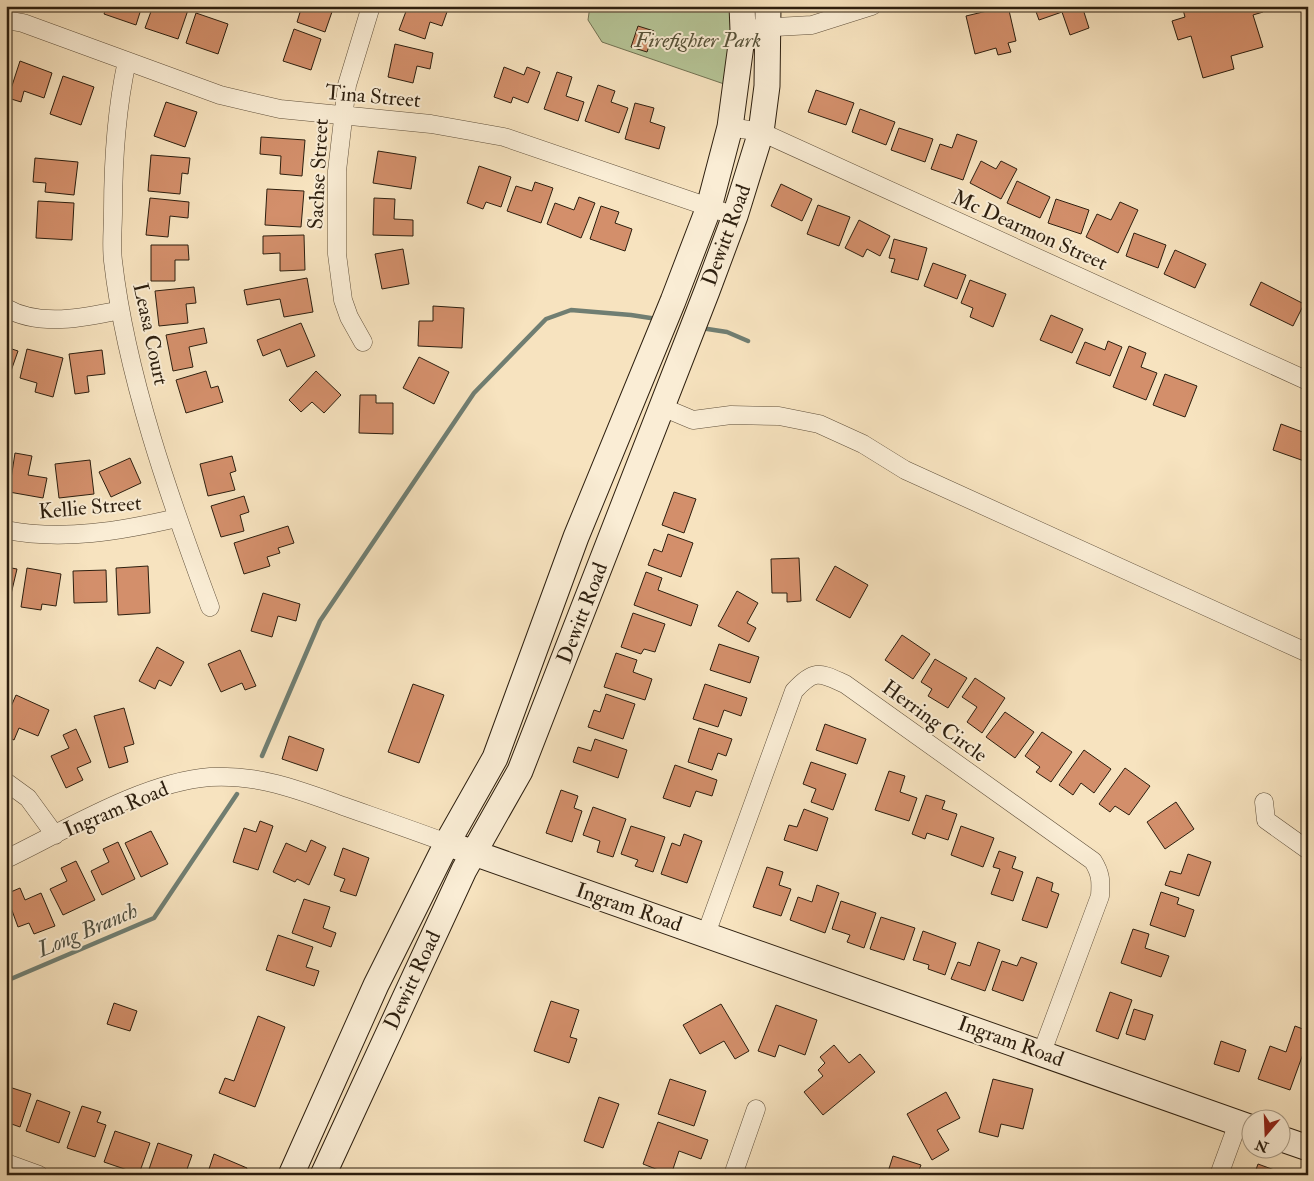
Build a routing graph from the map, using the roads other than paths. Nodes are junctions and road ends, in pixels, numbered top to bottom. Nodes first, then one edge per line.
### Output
1 (371, 6) edge
2 (872, 6) edge
3 (769, 17) edge
4 (742, 18) edge
5 (6, 20) edge
6 (127, 61) junction
7 (343, 116) junction
8 (730, 127) junction
9 (762, 132) junction
10 (709, 207) junction
11 (735, 216) junction
12 (6, 308) edge
13 (120, 310) junction
14 (364, 342) dead end
15 (1308, 381) edge
16 (633, 395) junction
17 (662, 407) junction
18 (603, 468) junction
19 (633, 481) junction
20 (177, 518) junction
21 (6, 530) edge
22 (210, 606) dead end
23 (1308, 653) edge
24 (482, 781) junction
25 (6, 782) edge
26 (508, 793) junction
27 (1264, 802) dead end
28 (55, 835) junction
29 (447, 843) junction
30 (1308, 850) edge
31 (474, 853) junction
32 (6, 859) edge
33 (706, 934) junction
34 (1042, 1052) junction
35 (756, 1110) dead end
36 (1242, 1125) edge
37 (1242, 1132) edge
38 (1292, 1142) edge
39 (1308, 1148) edge
40 (6, 1163) edge
41 (39, 1175) edge
42 (291, 1175) edge
43 (323, 1175) edge
44 (733, 1175) edge
45 (1219, 1175) edge

1 - 7 street, Sachse Street
2 - 3 street
3 - 4 street
3 - 9 main road, Dewitt Road
4 - 8 main road, Dewitt Road
5 - 6 street, Tina Street
6 - 7 street, Tina Street
6 - 13 street, Leasa Court
7 - 10 street, Tina Street
7 - 14 street, Sachse Street
8 - 9 street, Mc Dearmon Street
8 - 10 main road, Dewitt Road
9 - 11 main road, Dewitt Road
9 - 15 street, Mc Dearmon Street
10 - 11 street, Tina Street
10 - 16 main road, Dewitt Road
11 - 17 main road, Dewitt Road
12 - 13 street
13 - 20 street, Leasa Court
16 - 17 main road
16 - 18 main road, Dewitt Road
17 - 19 main road, Dewitt Road
17 - 23 street
18 - 19 main road
18 - 24 main road, Dewitt Road
19 - 26 main road, Dewitt Road
20 - 21 street, Kellie Street
20 - 22 street, Leasa Court
24 - 26 main road
24 - 29 main road, Dewitt Road
25 - 28 street
26 - 31 main road, Dewitt Road
27 - 30 street
28 - 29 street, Ingram Road
28 - 32 street, Ingram Road
29 - 31 main road, Ingram Road
29 - 42 main road, Dewitt Road
31 - 33 main road, Ingram Road
31 - 43 main road, Dewitt Road
33 - 34 main road, Ingram Road
33 - 34 street, Herring Circle
34 - 36 main road, Ingram Road
35 - 44 street
37 - 45 street
38 - 39 main road
40 - 41 street

